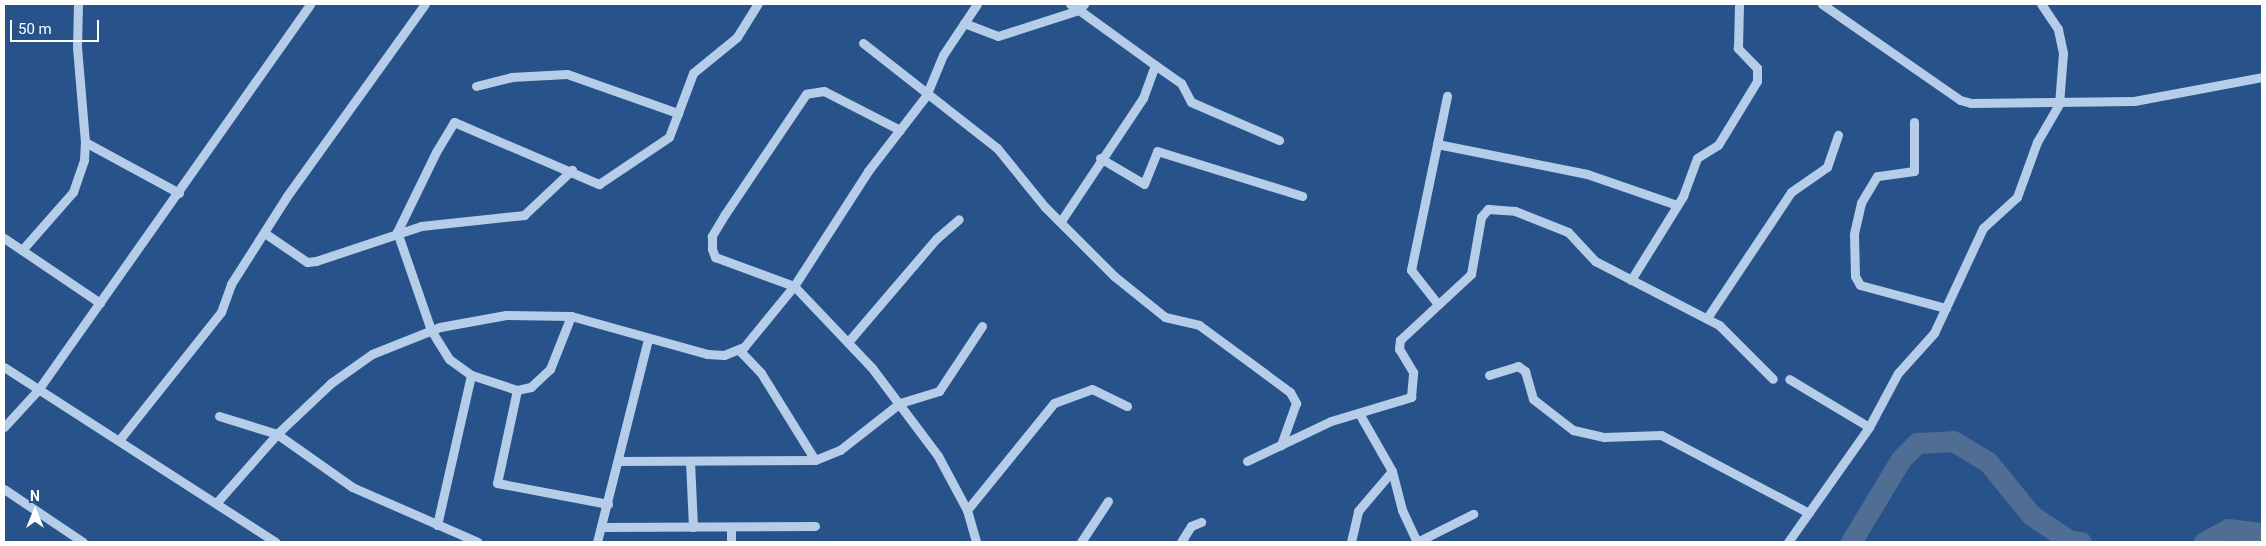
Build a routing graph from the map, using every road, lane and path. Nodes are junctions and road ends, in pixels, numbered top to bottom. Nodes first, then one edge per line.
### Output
1 (78, 4) edge
2 (310, 4) edge
3 (426, 4) edge
4 (758, 4) edge
5 (977, 4) edge
6 (1070, 4) edge
7 (1739, 4) edge
8 (1822, 4) edge
9 (2040, 4) edge
10 (1082, 7) edge
11 (964, 23) junction
12 (863, 42) dead end
13 (1155, 65) junction
14 (2262, 77) edge
15 (476, 86) dead end
16 (926, 96) junction
17 (1447, 96) dead end
18 (2059, 104) junction
19 (678, 113) junction
20 (1914, 122) dead end
21 (900, 130) junction
22 (1838, 135) dead end
23 (1279, 140) dead end
24 (85, 142) junction
25 (1437, 144) junction
26 (1100, 158) junction
27 (572, 170) junction
28 (179, 193) junction
29 (1302, 196) dead end
30 (1677, 205) junction
31 (959, 219) dead end
32 (1061, 221) junction
33 (397, 232) junction
34 (266, 234) junction
35 (4, 238) edge
36 (22, 250) junction
37 (1631, 280) junction
38 (794, 286) junction
39 (100, 303) junction
40 (1437, 303) junction
41 (1946, 308) junction
42 (571, 316) junction
43 (1708, 318) junction
44 (982, 326) dead end
45 (431, 330) junction
46 (648, 339) junction
47 (848, 342) junction
48 (739, 350) junction
49 (4, 367) edge
50 (472, 375) junction
51 (1489, 375) dead end
52 (1773, 379) dead end
53 (1789, 379) dead end
54 (38, 390) junction
55 (517, 390) junction
56 (900, 402) junction
57 (1127, 406) dead end
58 (1360, 415) junction
59 (219, 416) dead end
60 (1869, 427) junction
61 (4, 428) edge
62 (277, 434) junction
63 (120, 440) junction
64 (1281, 445) junction
65 (690, 460) junction
66 (815, 460) junction
67 (1247, 460) dead end
68 (618, 461) junction
69 (1392, 471) junction
70 (4, 489) edge
71 (218, 501) junction
72 (1108, 501) dead end
73 (608, 504) junction
74 (968, 510) junction
75 (1809, 513) junction
76 (1472, 514) dead end
77 (1200, 522) dead end
78 (438, 525) junction
79 (815, 526) dead end
80 (603, 527) junction
81 (693, 527) junction
82 (731, 527) junction
83 (83, 542) edge
84 (276, 542) edge
85 (478, 542) edge
86 (597, 542) edge
87 (731, 542) edge
88 (976, 542) edge
89 (1081, 542) edge
90 (1181, 542) edge
91 (1351, 542) edge
92 (1417, 542) edge
93 (1788, 542) edge

1 - 24 street
2 - 28 street
3 - 34 street
4 - 19 street
5 - 11 street
6 - 10 street
7 - 30 street
8 - 18 street
9 - 18 street
10 - 11 street
10 - 13 street
11 - 16 street
12 - 16 street
13 - 23 street
13 - 26 street
14 - 18 street
15 - 19 street
16 - 21 street
16 - 32 street
17 - 25 street
18 - 41 street
19 - 27 street
20 - 41 street
21 - 38 street
21 - 38 street
22 - 43 street
24 - 28 street
24 - 36 street
25 - 30 street
25 - 40 street
26 - 29 street
26 - 32 street
27 - 33 street
27 - 33 street
28 - 39 street
30 - 37 street
31 - 47 street
32 - 64 street
33 - 34 street
33 - 45 street
34 - 63 street
35 - 36 street
36 - 39 street
37 - 40 street
37 - 43 street
38 - 47 street
38 - 48 street
39 - 54 street
40 - 58 street
41 - 60 street
42 - 45 street
42 - 46 street
42 - 55 street
43 - 52 street
44 - 56 street
45 - 50 street
45 - 62 street
46 - 48 street
46 - 68 street
47 - 56 street
48 - 66 street
49 - 54 street
50 - 55 street
50 - 78 street
51 - 75 street
53 - 60 street
54 - 61 street
54 - 63 street
55 - 73 street
56 - 66 street
56 - 74 street
57 - 74 street
58 - 64 street
58 - 69 street
59 - 62 street
60 - 75 street
62 - 71 street
62 - 78 street
63 - 71 street
64 - 67 street
65 - 66 street
65 - 68 street
65 - 81 street
68 - 73 street
69 - 91 street
69 - 92 street
70 - 83 street
71 - 84 street
72 - 89 street
73 - 80 street
74 - 88 street
75 - 93 street
76 - 92 street
77 - 90 street
78 - 85 street
79 - 82 street
80 - 81 street
80 - 86 street
81 - 82 street
82 - 87 street

